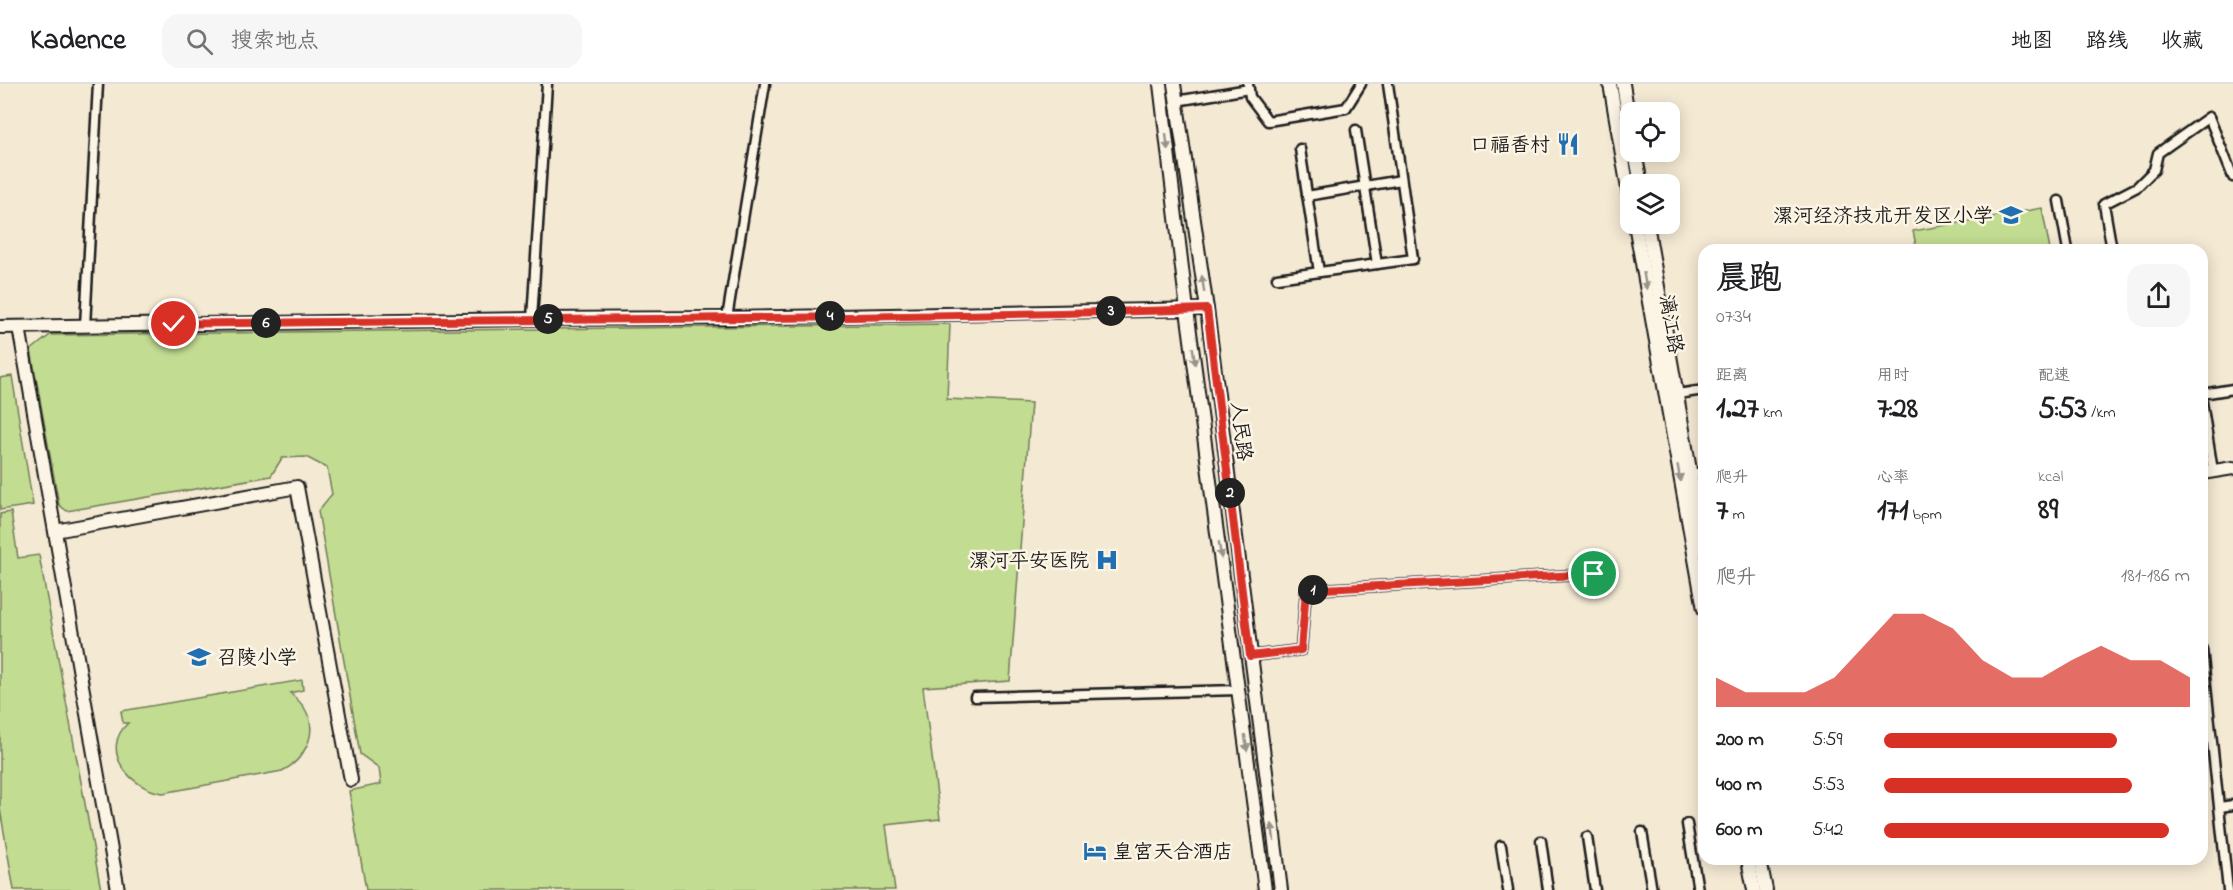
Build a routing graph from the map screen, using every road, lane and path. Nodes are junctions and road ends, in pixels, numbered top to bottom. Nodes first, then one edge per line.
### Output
1 (98, 84) edge
2 (547, 84) edge
3 (765, 84) edge
4 (1160, 84) edge
5 (1174, 84) edge
6 (1361, 84) edge
7 (1388, 84) edge
8 (1610, 84) edge
9 (1623, 84) edge
10 (1248, 87) edge
11 (1176, 101) junction
12 (1626, 102) edge
13 (1356, 130) dead end
14 (1300, 149) dead end
15 (1625, 174) edge
16 (2233, 177) edge
17 (1401, 180) junction
18 (1365, 186) junction
19 (1307, 196) junction
20 (2059, 201) dead end
21 (1637, 234) edge
22 (1648, 234) edge
23 (2067, 244) edge
24 (2111, 244) edge
25 (1377, 264) junction
26 (1319, 272) junction
27 (1277, 278) dead end
28 (1207, 309) junction
29 (1187, 310) junction
30 (727, 318) junction
31 (532, 319) junction
32 (85, 326) junction
33 (0, 327) edge
34 (19, 327) junction
35 (2233, 388) edge
36 (1698, 391) edge
37 (2208, 393) edge
38 (1671, 395) junction
39 (2233, 468) edge
40 (2208, 472) edge
41 (1698, 473) edge
42 (1691, 474) junction
43 (55, 531) junction
44 (1698, 531) edge
45 (1698, 539) edge
46 (1594, 574) dead end
47 (1250, 656) junction
48 (1239, 690) junction
49 (975, 697) dead end
50 (2208, 702) edge
51 (351, 780) dead end
52 (2233, 805) edge
53 (2220, 807) junction
54 (1687, 824) dead end
55 (1642, 832) dead end
56 (1587, 837) dead end
57 (1541, 842) dead end
58 (1501, 846) dead end
59 (1749, 865) edge
60 (1761, 865) edge
61 (118, 890) edge
62 (1265, 890) edge
63 (1281, 890) edge
64 (1508, 890) edge
65 (1548, 890) edge
66 (1595, 890) edge
67 (1652, 890) edge
68 (1698, 890) edge
69 (1754, 890) edge
70 (1766, 890) edge
71 (2228, 890) edge

1 - 32 street
2 - 31 street
3 - 30 street
4 -> 29 street, 人民路
5 - 11 street, 人民路
6 - 10 street
7 - 17 street
8 - 15 street
9 - 12 street
10 - 11 street
28 -> 11 street, 人民路
13 - 18 street
14 - 19 street
16 - 24 street
17 - 18 street
17 - 25 street
18 - 19 street
18 - 25 street
19 - 26 street
20 - 23 street
21 -> 38 street, 漓江路
22 - 38 street, 漓江路
25 - 26 street
26 - 27 street
28 - 29 street
28 - 47 street, 人民路
29 - 30 street
29 -> 48 street, 人民路
30 - 31 street
31 - 32 street
32 - 34 street
33 - 34 street
34 - 43 street
35 - 37 street
36 - 38 street
38 - 42 street, 漓江路
38 -> 45 street, 漓江路
39 - 40 street
41 - 42 street
42 - 44 street, 漓江路
43 - 51 street
43 - 61 street
46 - 47 street
63 -> 47 street, 人民路
48 - 49 street
48 -> 62 street, 人民路
50 - 53 street
52 - 53 street
53 - 71 street
54 - 68 street
55 - 67 street
56 - 66 street
57 - 65 street
58 - 64 street
59 - 69 street
60 - 70 street

